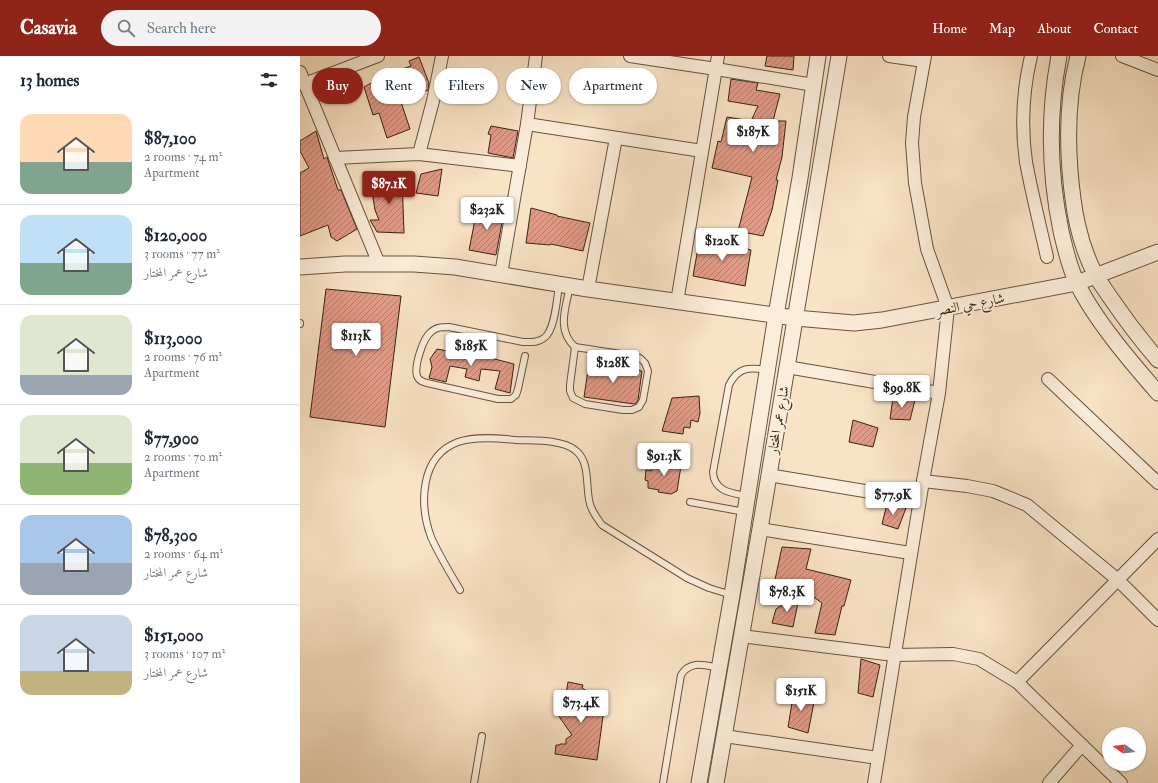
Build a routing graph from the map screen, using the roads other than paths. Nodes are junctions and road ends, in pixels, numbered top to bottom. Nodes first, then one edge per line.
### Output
1 (378, 56) edge
2 (442, 56) edge
3 (536, 56) edge
4 (630, 56) edge
5 (718, 56) edge
6 (818, 56) edge
7 (839, 56) edge
8 (889, 56) edge
9 (1030, 56) edge
10 (1059, 56) edge
11 (1078, 56) edge
12 (1122, 56) edge
13 (925, 58) edge
14 (716, 69) junction
15 (1158, 70) edge
16 (300, 72) edge
17 (304, 84) junction
18 (814, 85) junction
19 (527, 124) junction
20 (1068, 137) junction
21 (616, 138) junction
22 (1051, 140) junction
23 (702, 151) junction
24 (419, 154) junction
25 (335, 158) junction
26 (520, 166) junction
27 (800, 178) junction
28 (817, 181) junction
29 (1158, 252) edge
30 (1047, 257) dead end
31 (379, 264) junction
32 (300, 267) edge
33 (501, 274) junction
34 (1096, 276) junction
35 (1077, 283) junction
36 (564, 285) junction
37 (588, 289) junction
38 (677, 302) junction
39 (948, 308) junction
40 (776, 315) junction
41 (795, 318) junction
42 (575, 347) junction
43 (525, 356) dead end
44 (1158, 360) edge
45 (787, 366) junction
46 (767, 370) junction
47 (1048, 379) dead end
48 (939, 393) junction
49 (1158, 393) edge
50 (768, 475) junction
51 (922, 481) junction
52 (1158, 483) edge
53 (747, 496) junction
54 (919, 500) junction
55 (690, 502) dead end
56 (745, 512) junction
57 (760, 529) junction
58 (1158, 539) edge
59 (910, 553) junction
60 (1118, 580) junction
61 (460, 590) dead end
62 (732, 595) junction
63 (748, 598) junction
64 (1158, 620) edge
65 (741, 636) junction
66 (894, 655) junction
67 (719, 668) junction
68 (1017, 682) junction
69 (482, 736) dead end
70 (724, 736) junction
71 (1082, 745) junction
72 (878, 758) junction
73 (474, 783) edge
74 (663, 783) edge
75 (699, 783) edge
76 (716, 783) edge
77 (874, 783) edge
78 (1049, 783) edge
79 (1120, 783) edge

1 - 17 street
2 - 24 street
3 - 19 street
4 - 14 street
5 - 14 street
6 - 18 street, شارع عمر المختار
7 - 28 street, شارع عمر المختار
8 - 13 street
9 - 30 street
10 - 22 street
11 - 20 street
12 - 15 street
13 - 39 street
14 - 18 street
14 - 23 street
16 - 17 street
17 - 25 street
18 - 27 street, شارع عمر المختار
19 - 21 street
19 - 26 street
20 - 22 street
20 - 34 street
21 - 23 street
21 - 37 street
22 - 35 street
23 - 38 street
24 - 25 street
24 - 26 street
25 - 31 street
26 - 33 street
27 - 28 street
27 - 40 street, شارع عمر المختار
28 - 41 street, شارع عمر المختار
29 - 34 street, شارع حي النصر
31 - 32 street, شارع حي النصر
31 - 33 street, شارع حي النصر
33 - 36 street, شارع حي النصر
34 - 35 street, شارع حي النصر
34 - 44 street
35 - 39 street, شارع حي النصر
35 - 49 street
36 - 37 street, شارع حي النصر
36 - 42 lane
36 - 43 lane
37 - 38 street, شارع حي النصر
38 - 40 street, شارع حي النصر
39 - 41 street, شارع حي النصر
39 - 48 street
40 - 41 street, شارع حي النصر
40 - 46 street, شارع عمر المختار
41 - 45 street, شارع عمر المختار
42 - 42 lane
45 - 48 street
45 - 50 street, شارع عمر المختار
46 - 53 street, شارع عمر المختار
46 - 53 lane
47 - 52 street
48 - 51 street
50 - 54 street
50 - 57 street, شارع عمر المختار
51 - 54 street
51 - 60 street
53 - 56 street, شارع عمر المختار
54 - 59 street
55 - 56 lane
56 - 62 street, شارع عمر المختار
57 - 59 street
57 - 63 street, شارع عمر المختار
58 - 60 street
59 - 66 street
60 - 64 street
60 - 68 street
61 - 62 lane
62 - 63 street
62 - 67 street, شارع عمر المختار
63 - 65 street, شارع عمر المختار
65 - 66 street
65 - 70 street, شارع عمر المختار
66 - 68 street
66 - 72 street
67 - 74 lane
67 - 75 street, شارع عمر المختار
68 - 71 street
69 - 73 lane
70 - 72 street
70 - 76 street, شارع عمر المختار
71 - 78 street
71 - 79 street
72 - 77 street

